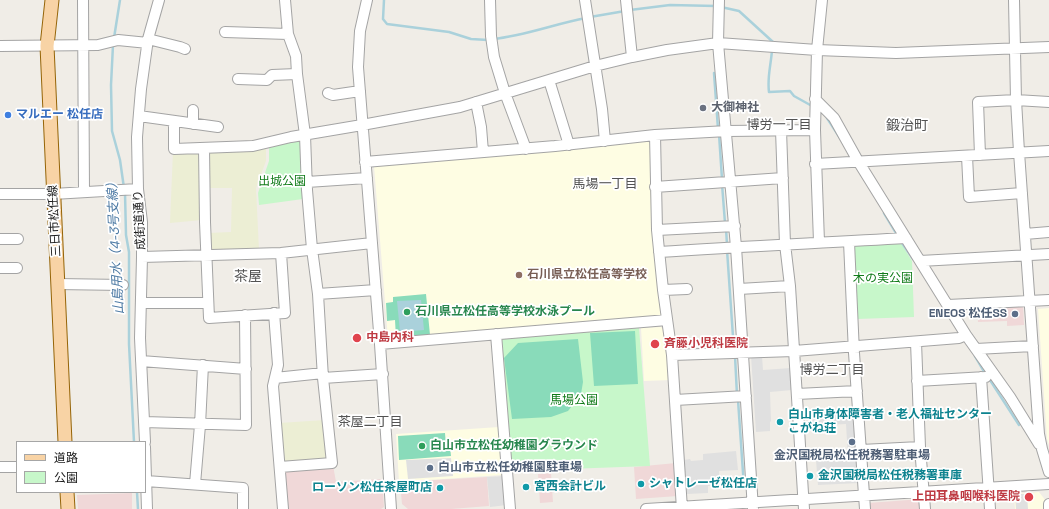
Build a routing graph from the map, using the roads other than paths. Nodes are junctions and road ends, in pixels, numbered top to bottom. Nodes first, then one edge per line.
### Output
1 (52, 0) edge
2 (83, 0) edge
3 (159, 0) edge
4 (285, 0) edge
5 (367, 0) edge
6 (490, 0) edge
7 (585, 0) edge
8 (822, 0) edge
9 (1014, 0) edge
10 (719, 4) edge
11 (627, 6) edge
12 (225, 32) dead end
13 (288, 34) junction
14 (148, 41) junction
15 (718, 43) junction
16 (0, 46) edge
17 (47, 46) junction
18 (84, 46) junction
19 (1049, 47) edge
20 (185, 49) dead end
21 (1015, 49) junction
22 (817, 50) junction
23 (632, 57) junction
24 (595, 66) junction
25 (297, 74) junction
26 (238, 79) dead end
27 (548, 80) junction
28 (360, 91) junction
29 (328, 93) dead end
30 (505, 93) junction
31 (815, 99) junction
32 (1016, 100) junction
33 (476, 102) junction
34 (1049, 102) edge
35 (193, 110) dead end
36 (138, 116) junction
37 (174, 121) junction
38 (193, 124) junction
39 (362, 125) junction
40 (218, 127) dead end
41 (781, 130) junction
42 (814, 130) junction
43 (721, 132) junction
44 (305, 135) junction
45 (654, 135) junction
46 (605, 141) junction
47 (569, 145) junction
48 (204, 148) junction
49 (526, 149) junction
50 (1049, 150) edge
51 (483, 152) junction
52 (1019, 152) junction
53 (980, 154) junction
54 (967, 156) junction
55 (365, 162) junction
56 (858, 162) junction
57 (815, 164) junction
58 (367, 178) junction
59 (783, 178) junction
60 (307, 182) junction
61 (725, 183) junction
62 (655, 187) junction
63 (138, 189) junction
64 (84, 192) junction
65 (1022, 193) junction
66 (0, 194) edge
67 (53, 194) junction
68 (728, 226) junction
69 (657, 230) junction
70 (1049, 232) edge
71 (1025, 234) junction
72 (906, 238) junction
73 (0, 239) edge
74 (18, 239) dead end
75 (820, 242) junction
76 (849, 242) junction
77 (372, 243) junction
78 (785, 244) junction
79 (729, 247) junction
80 (312, 249) junction
81 (659, 252) junction
82 (281, 253) junction
83 (1049, 254) edge
84 (206, 256) junction
85 (1026, 256) junction
86 (142, 257) junction
87 (920, 261) junction
88 (0, 268) edge
89 (18, 268) dead end
90 (58, 284) junction
91 (123, 285) dead end
92 (790, 286) junction
93 (687, 289) dead end
94 (739, 289) junction
95 (376, 290) junction
96 (663, 290) junction
97 (318, 294) junction
98 (1029, 300) junction
99 (1049, 300) edge
100 (141, 303) junction
101 (208, 303) junction
102 (948, 305) junction
103 (274, 313) junction
104 (245, 315) junction
105 (667, 320) junction
106 (496, 334) junction
107 (966, 335) junction
108 (916, 342) junction
109 (380, 344) junction
110 (854, 346) junction
111 (1032, 346) junction
112 (976, 349) junction
113 (794, 351) junction
114 (737, 353) junction
115 (672, 355) junction
116 (141, 361) junction
117 (203, 366) junction
118 (246, 369) junction
119 (383, 374) junction
120 (323, 375) junction
121 (996, 376) junction
122 (981, 377) junction
123 (275, 378) junction
124 (916, 381) junction
125 (856, 391) junction
126 (797, 394) junction
127 (740, 396) junction
128 (674, 400) junction
129 (144, 422) junction
130 (200, 425) junction
131 (65, 441) edge
132 (145, 441) edge
133 (920, 447) junction
134 (1042, 449) junction
135 (861, 450) junction
136 (0, 467) edge
137 (16, 467) edge
138 (280, 467) junction
139 (1049, 472) edge
140 (146, 481) joint
141 (196, 484) junction
142 (1049, 484) edge
143 (989, 489) junction
144 (924, 492) junction
145 (67, 493) edge
146 (864, 496) junction
147 (1049, 504) edge
148 (803, 505) edge
149 (753, 506) edge
150 (682, 508) edge
151 (68, 509) edge
152 (147, 509) edge
153 (243, 509) edge
154 (283, 509) edge
155 (391, 509) edge
156 (510, 509) edge
157 (646, 509) edge
158 (865, 509) edge
159 (925, 509) edge
160 (990, 509) edge
161 (1049, 509) edge

1 - 17 main road, 三日市松任線
2 - 18 street
3 - 14 street, 成街道通り
4 - 13 street
5 - 28 street
6 - 30 street
7 - 24 street
8 - 22 street
9 - 21 street
10 - 15 street
11 - 23 street
12 - 13 street
13 - 25 street
14 - 18 street
14 - 20 street
14 - 36 street, 成街道通り
15 - 22 street
15 - 23 street
15 - 43 street
16 - 17 street
17 - 18 street
17 - 67 main road, 三日市松任線
18 - 64 street
19 - 21 street
21 - 22 street
21 - 32 street
22 - 31 street
23 - 24 street
24 - 27 street
24 - 46 street
25 - 26 street
25 - 44 street
27 - 30 street
27 - 47 street
28 - 29 street
28 - 39 street
30 - 33 street
30 - 49 street
31 - 42 street
31 - 56 street
32 - 34 street
32 - 52 street
32 - 53 street
33 - 39 street
33 - 51 street
35 - 38 street
36 - 37 street
36 - 63 street, 成街道通り
37 - 38 street
37 - 48 street
38 - 40 street
39 - 44 street
39 - 55 street
41 - 42 street
41 - 43 street
41 - 59 street
42 - 57 street
43 - 45 street
43 - 61 street
44 - 48 street
44 - 60 street
45 - 46 street
45 - 62 street
46 - 47 street
47 - 49 street
48 - 84 street
49 - 51 street
50 - 52 street
51 - 55 street
52 - 53 street
52 - 65 street
53 - 54 street
54 - 56 street
54 - 65 street
55 - 58 street
56 - 57 street
56 - 72 street
57 - 75 street
58 - 60 street
58 - 77 street
59 - 61 street
59 - 78 street
60 - 80 street
61 - 62 street
61 - 68 street
62 - 69 street
63 - 64 street
63 - 86 street, 成街道通り
64 - 67 street
65 - 71 street
66 - 67 street
67 - 90 main road, 三日市松任線
68 - 69 street
68 - 79 street
69 - 81 street
70 - 71 street
71 - 85 street
72 - 76 street
72 - 87 street
73 - 74 street
75 - 76 street
75 - 78 street
76 - 110 street
77 - 80 street
77 - 95 street
78 - 79 street
78 - 92 street
79 - 81 street
79 - 94 street
80 - 82 street
80 - 97 street
81 - 96 street
82 - 84 street
82 - 103 street
83 - 85 street
84 - 86 street
84 - 101 street
85 - 87 street
85 - 98 street
86 - 100 street, 成街道通り
87 - 102 street
88 - 89 street
90 - 91 street
90 - 131 main road, 三日市松任線
92 - 94 street
92 - 113 street
93 - 96 street
94 - 114 street
95 - 97 street
95 - 109 street
96 - 105 street
97 - 120 street
98 - 99 street
98 - 102 street
98 - 111 street
100 - 101 street
100 - 116 street, 成街道通り
101 - 104 street
102 - 107 street
103 - 104 street
103 - 123 street
104 - 118 street
105 - 106 street
105 - 115 street
106 - 109 street
106 - 156 street
107 - 108 street
107 - 112 street
108 - 110 street
108 - 124 street
109 - 119 street
110 - 113 street
110 - 125 street
111 - 112 street
111 - 134 street
112 - 121 street
113 - 114 street
113 - 126 street
114 - 115 street
114 - 127 street
115 - 128 street
116 - 117 street
116 - 129 street, 成街道通り
117 - 118 street
117 - 130 street
118 - 130 street
119 - 120 street
119 - 155 street
120 - 123 street
120 - 138 street
121 - 122 street
121 - 134 street
122 - 124 street
122 - 143 street
123 - 138 street
124 - 133 street
125 - 126 street
125 - 135 street
126 - 148 street
127 - 128 street
127 - 149 street
128 - 150 street
129 - 130 street
129 - 132 street, 成街道通り
130 - 141 street
133 - 135 street
133 - 144 street
134 - 139 street
135 - 146 street
136 - 137 street
138 - 154 street
140 - 141 street
140 - 152 street
141 - 153 street
142 - 143 street
143 - 144 street
143 - 160 street
144 - 146 street
144 - 159 street
145 - 151 main road
146 - 148 street
146 - 158 street
147 - 161 street
148 - 149 street
149 - 150 street
150 - 157 street

